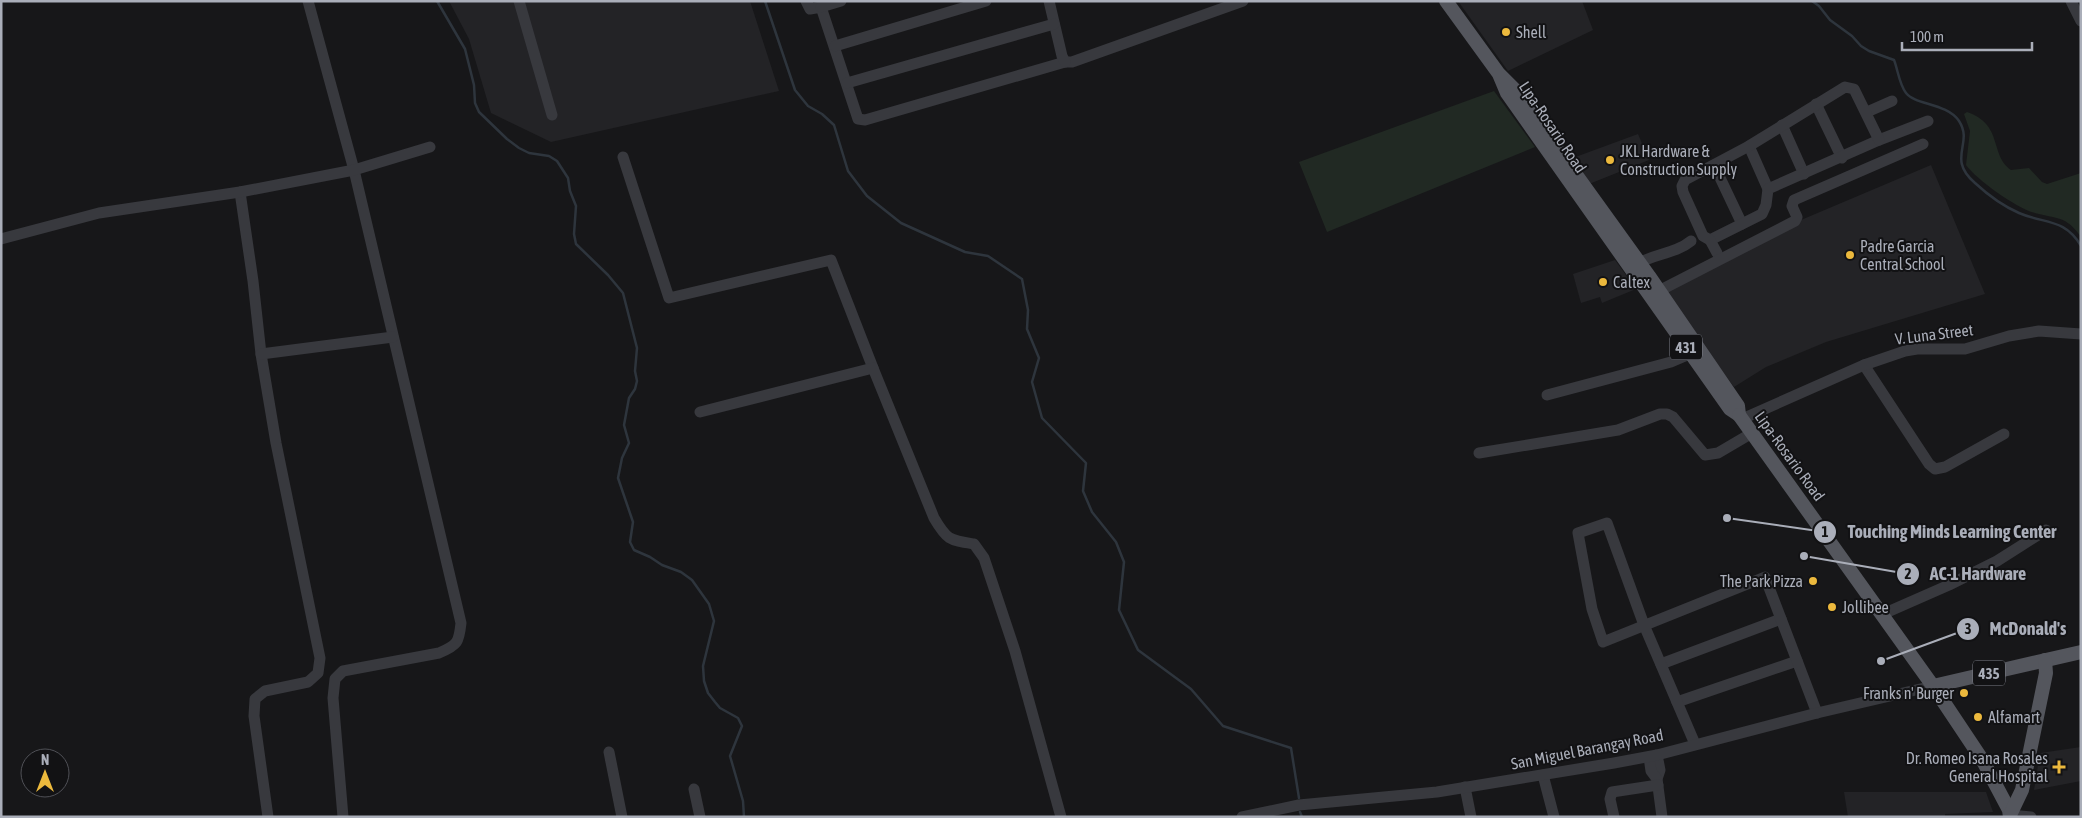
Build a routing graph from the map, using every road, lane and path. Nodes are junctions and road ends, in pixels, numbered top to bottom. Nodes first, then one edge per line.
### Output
1 (308, 1) edge
2 (519, 1) edge
3 (806, 1) edge
4 (841, 1) edge
5 (986, 1) edge
6 (1049, 1) edge
7 (1243, 1) edge
8 (1446, 1) edge
9 (2071, 1) edge
10 (820, 7) junction
11 (2081, 21) edge
12 (1054, 24) junction
13 (835, 46) junction
14 (1065, 62) junction
15 (847, 83) junction
16 (1892, 101) dead end
17 (1816, 104) junction
18 (1866, 112) junction
19 (552, 115) dead end
20 (1928, 121) dead end
21 (1782, 125) junction
22 (1879, 140) junction
23 (1923, 144) dead end
24 (1749, 146) junction
25 (430, 148) dead end
26 (622, 157) dead end
27 (1842, 158) junction
28 (1714, 165) junction
29 (354, 170) junction
30 (1804, 174) junction
31 (1768, 190) junction
32 (240, 192) junction
33 (1742, 224) junction
34 (1706, 238) junction
35 (1, 239) edge
36 (1717, 253) dead end
37 (1634, 265) junction
38 (1654, 293) junction
39 (2081, 334) edge
40 (393, 338) junction
41 (1693, 350) junction
42 (260, 354) junction
43 (1864, 365) junction
44 (873, 368) junction
45 (1547, 395) dead end
46 (700, 412) dead end
47 (1741, 417) junction
48 (1752, 433) junction
49 (2004, 434) dead end
50 (1479, 453) dead end
51 (2046, 530) dead end
52 (1883, 614) junction
53 (1781, 619) junction
54 (1644, 625) junction
55 (2081, 652) edge
56 (2045, 660) junction
57 (1797, 661) junction
58 (1661, 664) junction
59 (1933, 686) junction
60 (1677, 702) junction
61 (1817, 713) junction
62 (1695, 744) junction
63 (609, 752) dead end
64 (1653, 756) junction
65 (1543, 775) junction
66 (1657, 782) junction
67 (1465, 787) junction
68 (694, 789) dead end
69 (2010, 816) edge
70 (268, 817) edge
71 (343, 817) edge
72 (622, 817) edge
73 (700, 817) edge
74 (1060, 817) edge
75 (1242, 817) edge
76 (1471, 817) edge
77 (1554, 817) edge
78 (1614, 817) edge
79 (1662, 817) edge
80 (2031, 817) edge

1 - 29 street
2 - 19 street
3 - 10 street
4 - 10 street
5 - 13 street
6 - 12 street
7 - 14 street
8 - 37 main road, Lipa-Rosario Road
9 - 11 street
10 - 13 street
12 - 14 street
12 - 15 street
13 - 15 street
14 - 15 street
16 - 18 street
17 - 18 street
17 - 21 street
17 - 27 street
18 - 22 street
20 - 22 street
21 - 24 street
21 - 30 street
22 - 27 street
23 - 38 street
24 - 28 street
24 - 31 street
25 - 29 street
26 - 44 street
27 - 30 street
28 - 33 street
28 - 34 street
29 - 32 street
29 - 40 street
30 - 31 street
31 - 33 street
32 - 35 street
32 - 42 street
33 - 34 street
34 - 36 street
34 - 37 street
37 - 38 main road, Lipa-Rosario Road
38 - 41 main road, Lipa-Rosario Road / 431
39 - 43 street, V. Luna Street
40 - 42 street
40 - 71 street
41 - 45 street
41 - 47 main road, Lipa-Rosario Road / 431
42 - 70 street
43 - 47 street, V. Luna Street
43 - 49 street
44 - 46 street
44 - 74 street
47 - 48 main road, Lipa-Rosario Road / 431
48 - 50 street
48 - 52 main road, Lipa-Rosario Road / 431
51 - 52 street
52 - 59 main road, Lipa-Rosario Road / 431
53 - 54 street
53 - 57 street
53 - 58 street
54 - 54 street
54 - 58 street
55 - 56 main road, 435
56 - 59 main road, 435
56 - 69 main road
57 - 60 street
57 - 61 street
58 - 60 street
59 - 61 street, San Miguel Barangay Road
59 - 69 main road, Lipa-Rosario Road
60 - 62 street
61 - 62 street, San Miguel Barangay Road
62 - 64 street, San Miguel Barangay Road
63 - 72 street
64 - 65 street, San Miguel Barangay Road
64 - 66 street
65 - 67 street, San Miguel Barangay Road
65 - 77 street
66 - 78 street
66 - 79 street
67 - 75 street, San Miguel Barangay Road
67 - 76 street
68 - 73 street
69 - 80 street

